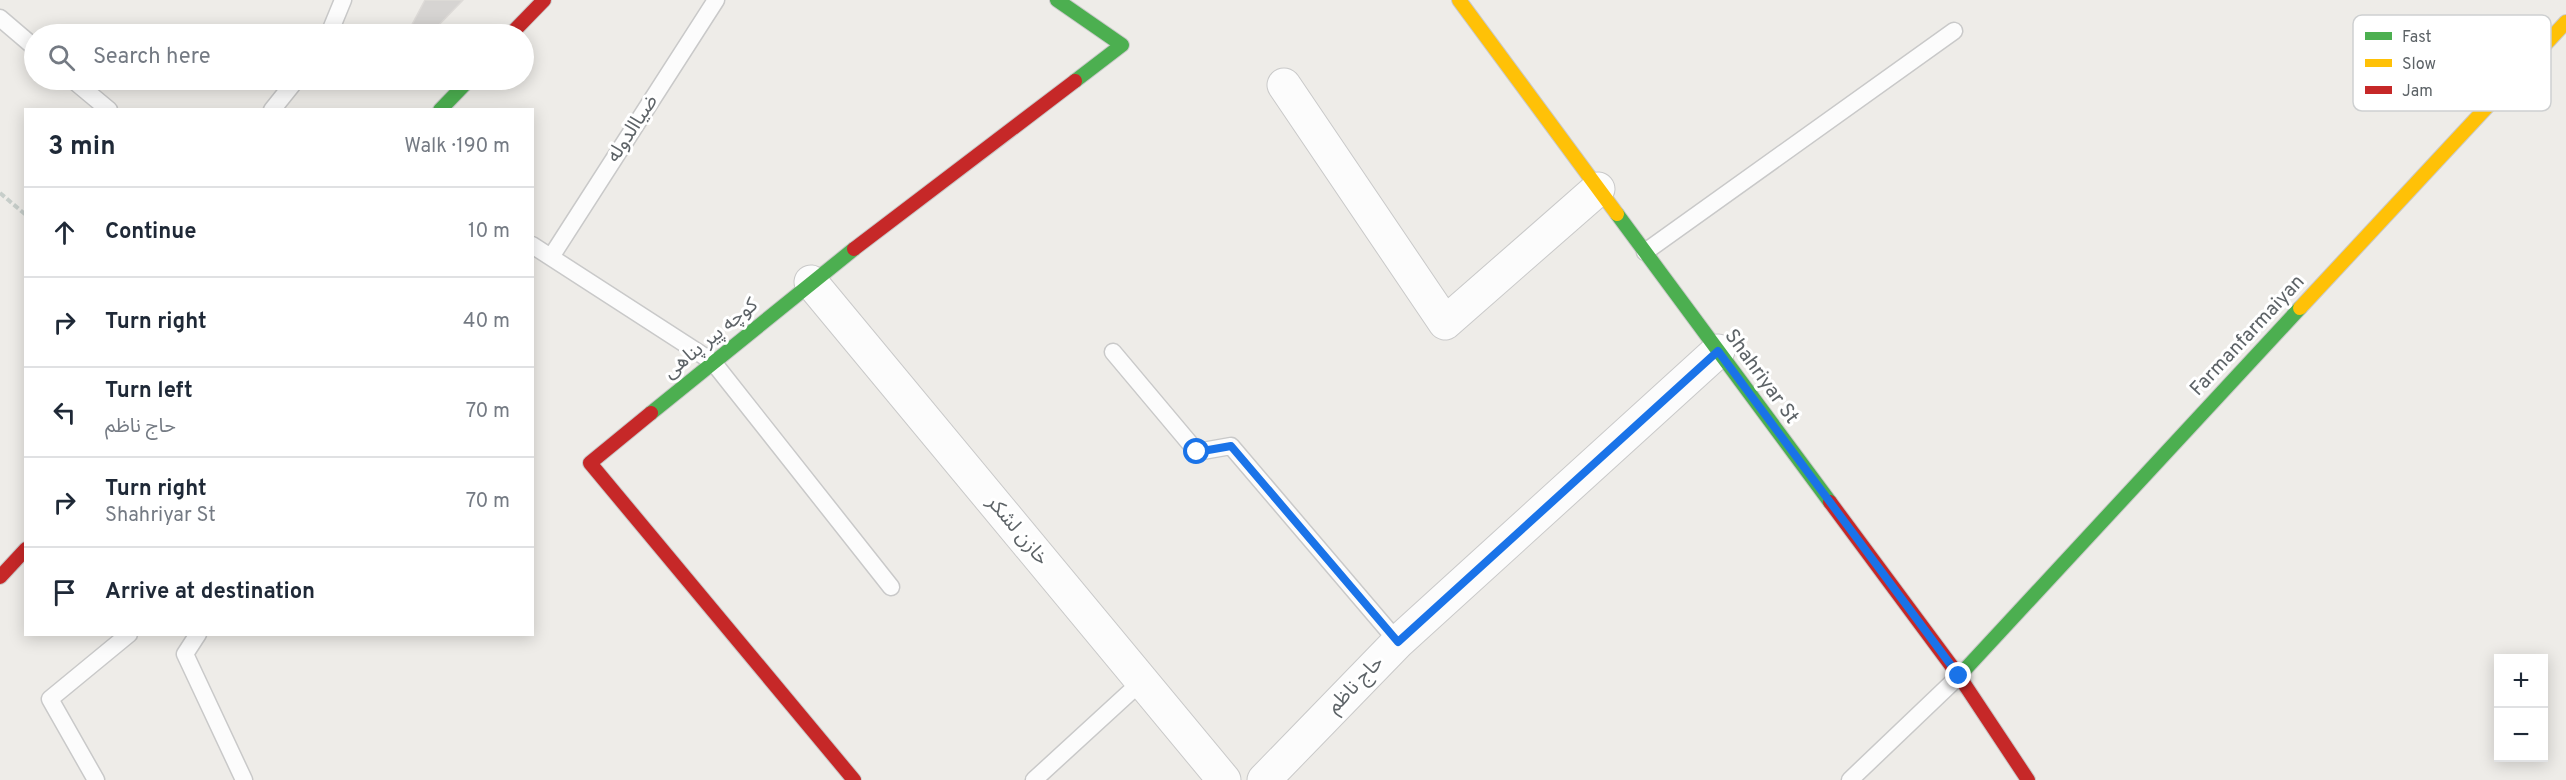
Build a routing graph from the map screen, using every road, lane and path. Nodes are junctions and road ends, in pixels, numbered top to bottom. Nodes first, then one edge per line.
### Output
1 (343, 0) edge
2 (544, 0) edge
3 (716, 0) edge
4 (1057, 0) edge
5 (1459, 0) edge
6 (0, 18) edge
7 (2566, 22) edge
8 (333, 24) edge
9 (521, 24) edge
10 (1954, 30) dead end
11 (24, 38) edge
12 (2551, 38) edge
13 (1284, 85) dead end
14 (85, 90) edge
15 (288, 90) edge
16 (459, 90) edge
17 (107, 108) edge
18 (274, 108) edge
19 (442, 108) edge
20 (2483, 111) edge
21 (1598, 189) junction
22 (0, 193) edge
23 (24, 213) edge
24 (534, 246) edge
25 (1645, 252) junction
26 (551, 257) junction
27 (811, 282) junction
28 (1113, 351) dead end
29 (1718, 351) junction
30 (713, 362) junction
31 (24, 551) edge
32 (0, 576) edge
33 (891, 587) dead end
34 (127, 636) edge
35 (197, 636) edge
36 (1398, 642) junction
37 (1959, 676) junction
38 (1142, 681) junction
39 (96, 780) edge
40 (244, 780) edge
41 (854, 780) edge
42 (1034, 780) edge
43 (1224, 780) edge
44 (1264, 780) edge
45 (1850, 780) edge
46 (2028, 780) edge

1 - 8 lane
2 - 9 street
3 - 26 lane, ضیاالدوله
4 - 27 street, کوچه پیر پناهی
5 - 21 street, Shahriyar St
6 - 11 lane
7 - 12 street, Farmanfarmaiyan
10 - 25 lane
13 - 21 street
14 - 17 lane
15 - 18 lane
16 - 19 street
20 - 37 street, Farmanfarmaiyan
21 - 25 street, Shahriyar St
22 - 23 path
24 - 26 lane
25 - 29 street, Shahriyar St
26 - 30 lane
27 - 30 street, کوچه پیر پناهی
27 - 38 street, خازن لشکر
28 - 36 lane
29 - 36 street, حاج ناظم
29 - 37 street, Shahriyar St
30 - 33 lane
30 - 41 street, کوچه پیر پناهی
31 - 32 street
34 - 39 lane
35 - 40 lane
36 - 44 street, حاج ناظم
37 - 45 lane
37 - 46 street, Shahriyar St
38 - 42 lane
38 - 43 street, خازن لشکر

